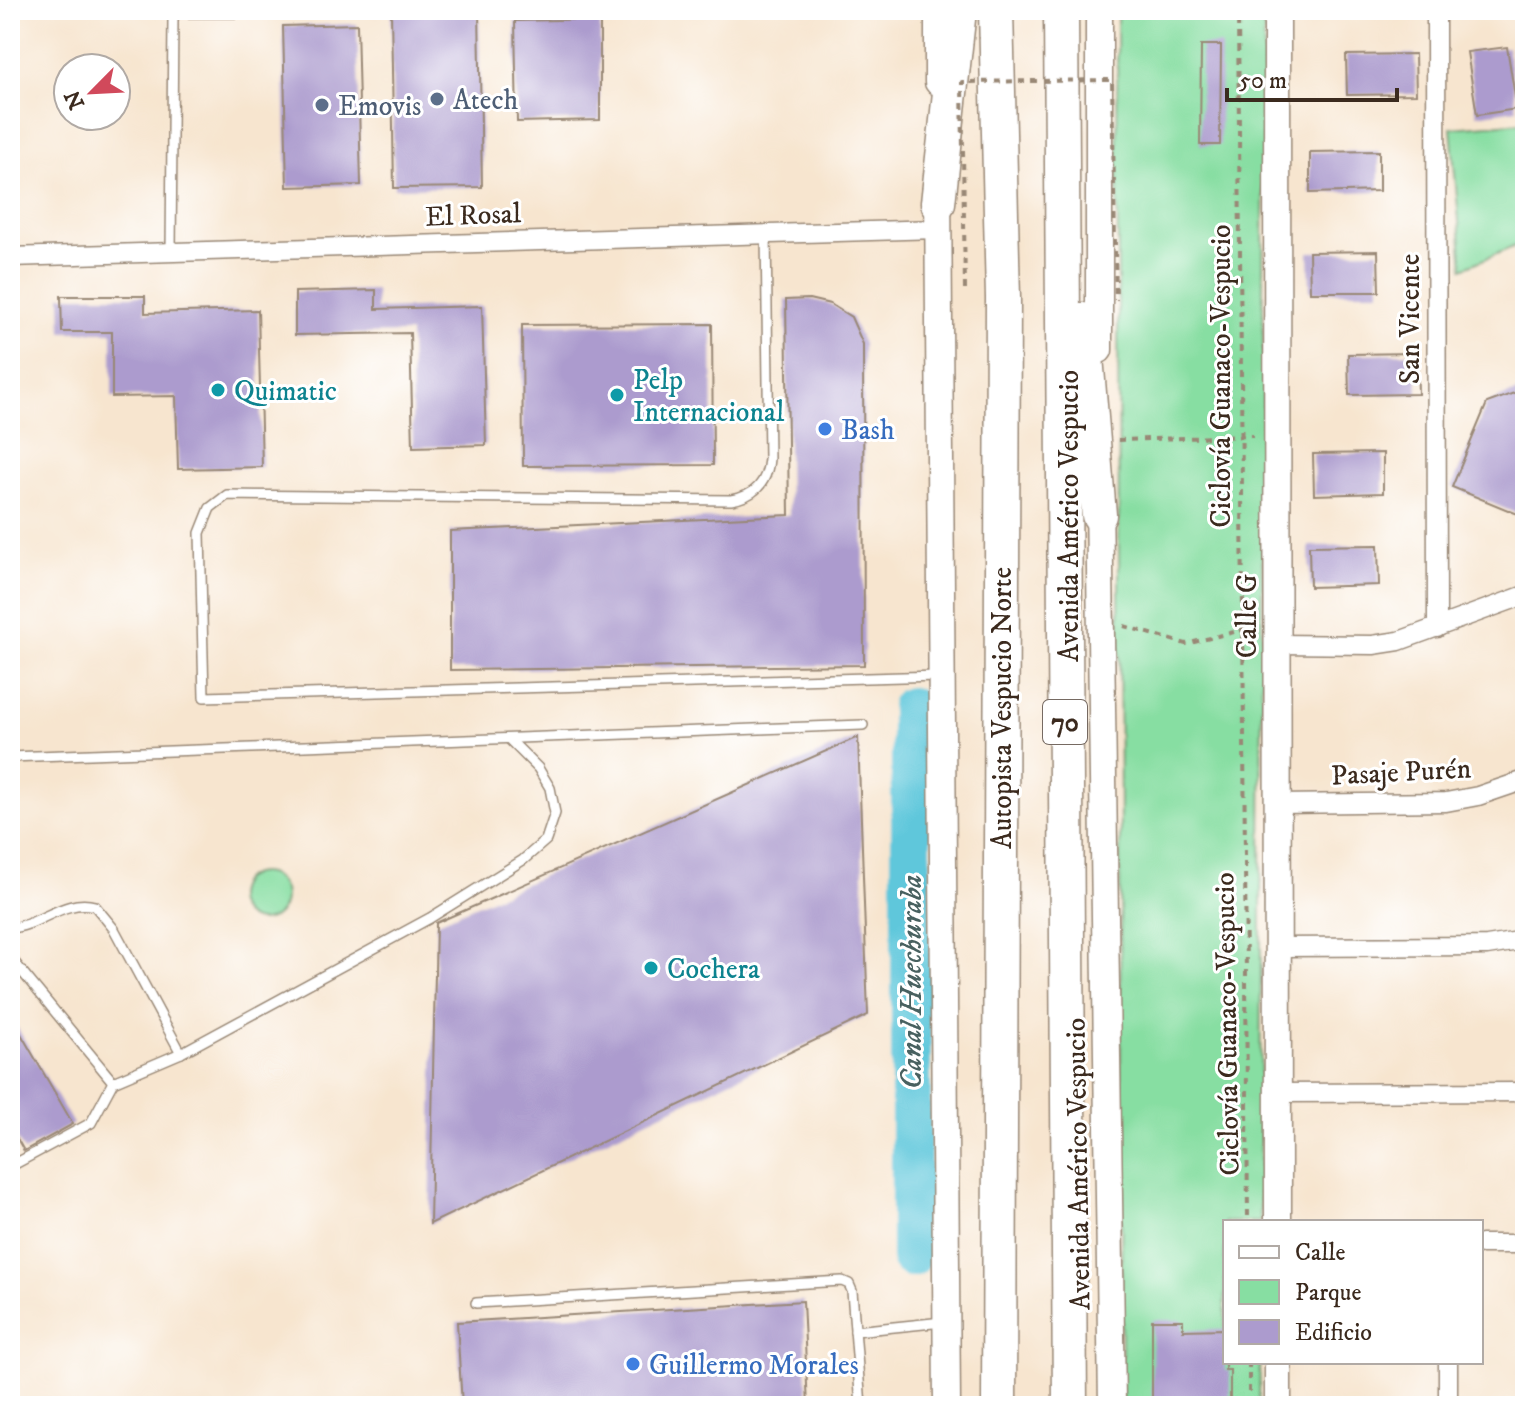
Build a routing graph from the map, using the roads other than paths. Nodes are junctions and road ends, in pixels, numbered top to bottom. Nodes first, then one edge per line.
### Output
1 (938, 10) edge
2 (959, 10) edge
3 (996, 10) edge
4 (1099, 10) edge
5 (1277, 10) edge
6 (1436, 10) edge
7 (263, 13) dead end
8 (1061, 24) edge
9 (938, 216) junction
10 (766, 232) junction
11 (171, 252) junction
12 (10, 257) edge
13 (1099, 515) junction
14 (1525, 595) edge
15 (1437, 628) junction
16 (1278, 637) junction
17 (941, 675) junction
18 (863, 725) dead end
19 (510, 740) junction
20 (10, 757) edge
21 (1525, 780) edge
22 (1278, 804) junction
23 (10, 928) edge
24 (1525, 940) edge
25 (1278, 947) junction
26 (10, 957) edge
27 (181, 1053) junction
28 (113, 1082) junction
29 (1525, 1092) edge
30 (1278, 1093) junction
31 (10, 1159) edge
32 (1278, 1220) edge
33 (1483, 1244) edge
34 (1525, 1244) edge
35 (476, 1303) dead end
36 (947, 1321) junction
37 (855, 1331) junction
38 (1278, 1364) edge
39 (1448, 1364) edge
40 (861, 1406) edge
41 (947, 1406) edge
42 (999, 1406) edge
43 (1070, 1406) edge
44 (1112, 1406) edge
45 (1278, 1406) edge
46 (1448, 1406) edge

1 - 9 main road
2 - 9 highway
3 - 42 highway, Autopista Vespucio Norte / 70
4 - 13 main road, Avenida Américo Vespucio
5 - 16 main road, Calle G
6 - 15 street, San Vicente
7 - 11 lane
8 - 13 highway
8 - 43 highway, 70
9 - 10 street, El Rosal
9 - 17 main road
10 - 11 street, El Rosal
10 - 17 lane
11 - 12 street, El Rosal
13 - 44 main road, Avenida Américo Vespucio
14 - 15 street
15 - 16 street
16 - 22 main road, Calle G
17 - 36 main road
18 - 19 lane
19 - 20 lane
19 - 27 lane
21 - 22 street, Pasaje Purén
22 - 25 main road, Calle G
23 - 27 lane
24 - 25 street
25 - 30 main road, Calle G
26 - 28 lane
27 - 28 lane
28 - 31 lane
29 - 30 street
30 - 32 main road, Calle G
33 - 34 street
35 - 37 lane
36 - 37 lane
36 - 41 main road
37 - 40 lane
38 - 45 main road
39 - 46 street

